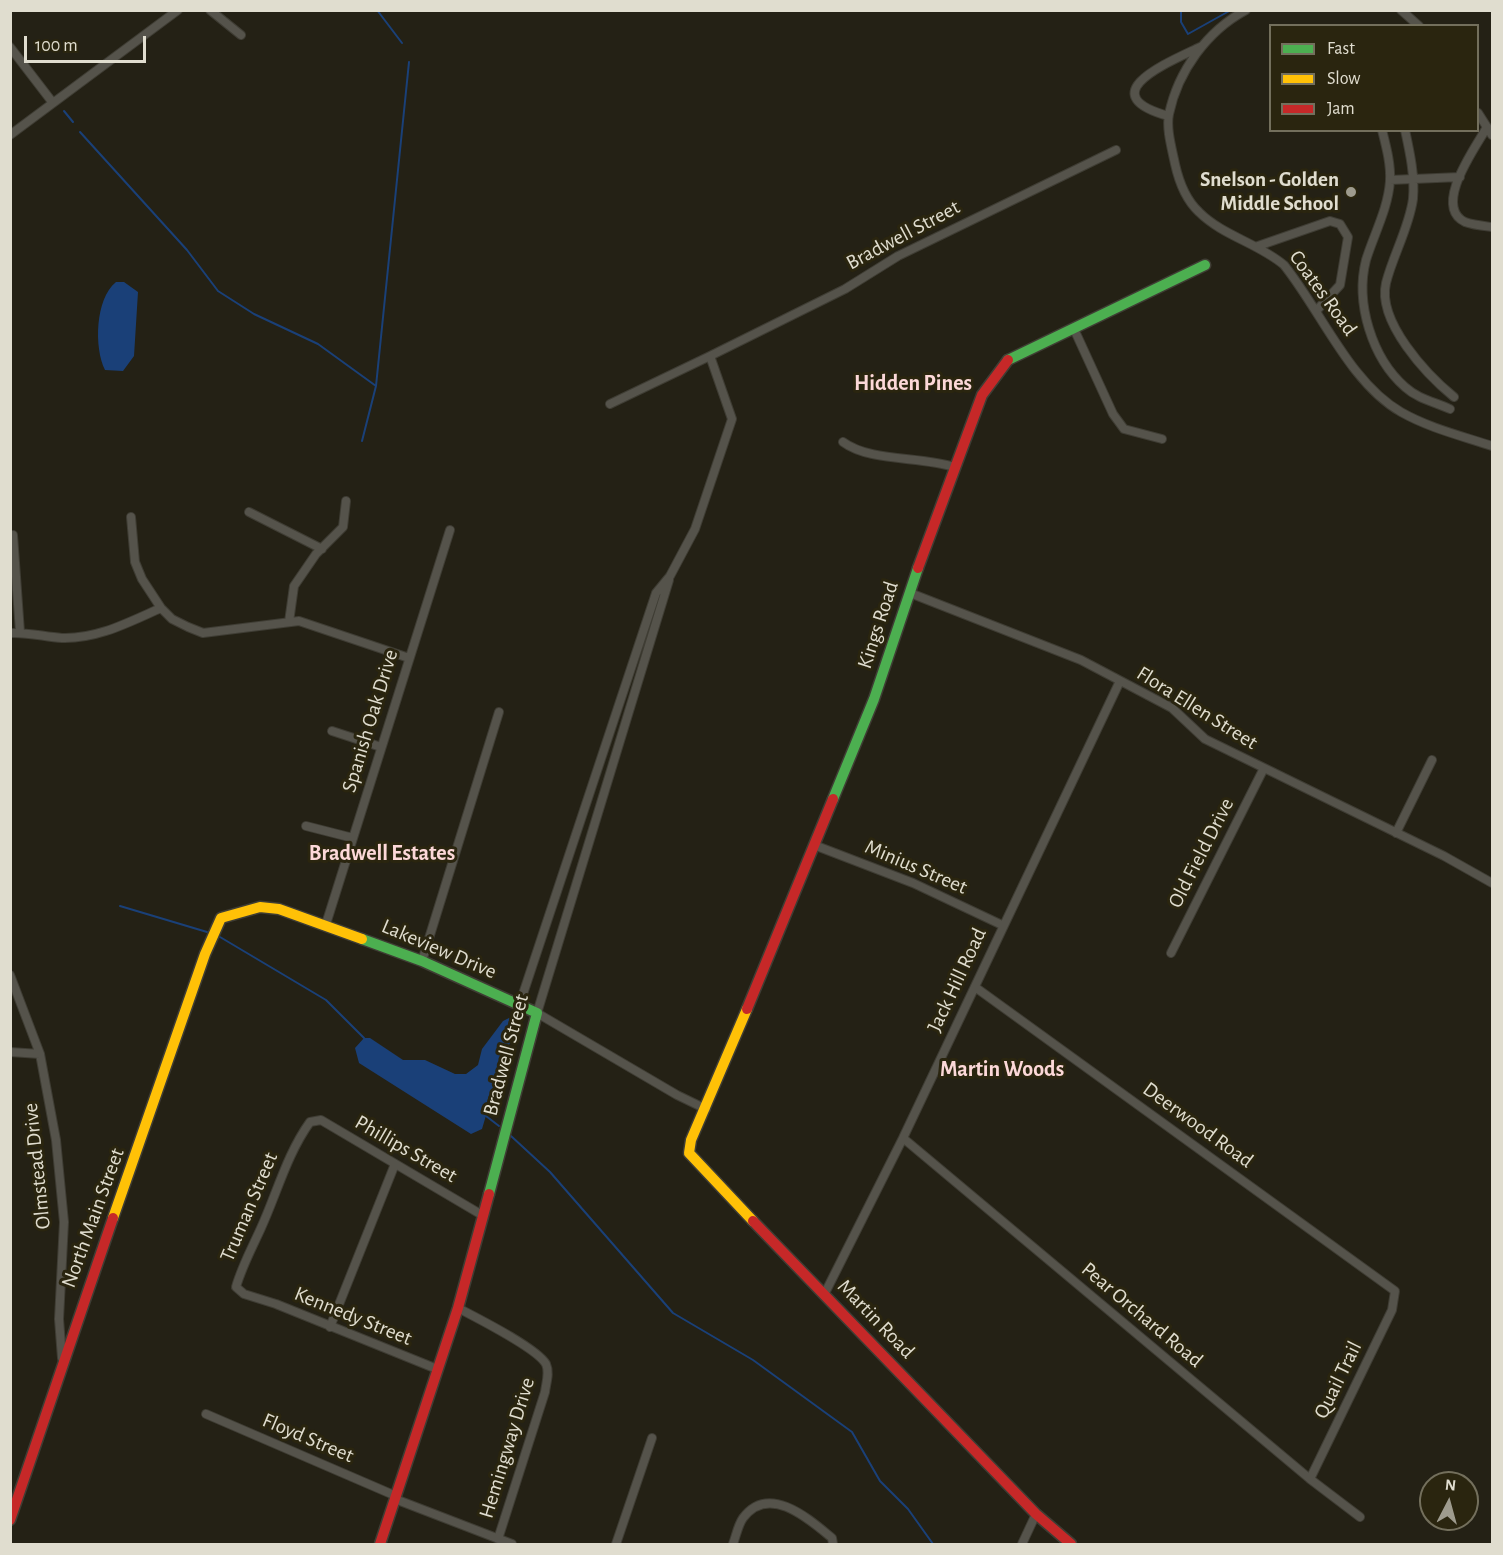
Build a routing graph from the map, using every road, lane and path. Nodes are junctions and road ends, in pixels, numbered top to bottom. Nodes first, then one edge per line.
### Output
1 (178, 10) edge
2 (210, 10) edge
3 (1246, 10) edge
4 (1401, 10) edge
5 (1417, 24) edge
6 (241, 35) dead end
7 (10, 47) edge
8 (1200, 47) junction
9 (53, 103) junction
10 (1479, 115) edge
11 (1168, 116) junction
12 (1487, 127) junction
13 (1382, 132) edge
14 (1405, 132) edge
15 (10, 135) edge
16 (1492, 135) edge
17 (1116, 150) dead end
18 (1460, 177) junction
19 (1414, 179) junction
20 (1390, 180) junction
21 (1492, 227) edge
22 (1258, 246) junction
23 (1205, 265) dead end
24 (1317, 310) junction
25 (1074, 329) junction
26 (710, 356) junction
27 (1454, 397) dead end
28 (610, 404) dead end
29 (1450, 409) dead end
30 (1162, 439) dead end
31 (843, 442) dead end
32 (1492, 446) edge
33 (954, 467) junction
34 (346, 501) dead end
35 (249, 512) dead end
36 (131, 517) dead end
37 (450, 530) dead end
38 (13, 535) dead end
39 (322, 549) junction
40 (670, 576) junction
41 (910, 593) junction
42 (161, 608) junction
43 (289, 622) junction
44 (20, 632) junction
45 (10, 633) edge
46 (409, 658) junction
47 (1120, 681) junction
48 (500, 712) dead end
49 (332, 731) dead end
50 (381, 747) junction
51 (1432, 760) dead end
52 (1263, 770) junction
53 (306, 826) dead end
54 (1396, 833) junction
55 (353, 838) junction
56 (814, 845) junction
57 (1492, 883) edge
58 (326, 924) junction
59 (1002, 926) junction
60 (215, 931) joint
61 (1171, 953) dead end
62 (422, 961) junction
63 (10, 975) edge
64 (975, 987) junction
65 (519, 1006) junction
66 (537, 1013) junction
67 (10, 1052) edge
68 (40, 1054) junction
69 (706, 1108) junction
70 (310, 1122) joint
71 (903, 1138) junction
72 (395, 1164) junction
73 (482, 1215) junction
74 (825, 1293) junction
75 (1394, 1296) joint
76 (255, 1298) joint
77 (458, 1308) junction
78 (330, 1327) junction
79 (62, 1360) junction
80 (436, 1369) junction
81 (206, 1414) dead end
82 (652, 1438) dead end
83 (1310, 1479) junction
84 (395, 1497) junction
85 (1036, 1514) junction
86 (1360, 1517) dead end
87 (10, 1520) edge
88 (498, 1539) junction
89 (380, 1545) edge
90 (512, 1545) edge
91 (616, 1545) edge
92 (733, 1545) edge
93 (833, 1545) edge
94 (1022, 1545) edge
95 (1071, 1545) edge

1 - 9 street
2 - 6 street
3 - 8 street, Coates Road
4 - 5 street
7 - 9 street
8 - 11 street, Coates Road
8 - 11 street
9 - 15 street
10 - 12 street
11 - 22 street, Coates Road
12 - 16 street
12 - 18 street
13 - 20 street
14 - 19 street
17 - 26 street, Bradwell Street
18 - 19 street
18 - 21 street
19 - 20 street
19 - 27 street
20 - 29 street
22 - 24 street, Coates Road
22 - 24 street
23 - 25 street, Kings Road
24 - 32 street, Coates Road
25 - 30 street
25 - 33 street, Kings Road
26 - 28 street, Bradwell Street
26 - 40 street, Bradwell Street
31 - 33 street
33 - 41 street, Kings Road
34 - 39 street
35 - 39 street
36 - 42 street
37 - 46 street, Spanish Oak Drive
38 - 44 street
39 - 43 street
40 - 65 street, Bradwell Street
40 - 66 street, Bradwell Street
41 - 47 street, Flora Ellen Street
41 - 56 street, Kings Road
42 - 43 street
42 - 44 street
43 - 46 street
44 - 45 street
46 - 50 street, Spanish Oak Drive
47 - 52 street, Flora Ellen Street
47 - 59 street, Jack Hill Road
48 - 62 street
49 - 50 street
50 - 55 street, Spanish Oak Drive
51 - 54 street
52 - 54 street, Flora Ellen Street
52 - 61 street, Old Field Drive
53 - 55 street
54 - 57 street, Flora Ellen Street
55 - 58 street, Spanish Oak Drive
56 - 59 street, Minius Street
56 - 69 street, Kings Road
58 - 60 street, Lakeview Drive
58 - 62 street, Lakeview Drive
59 - 64 street, Jack Hill Road
60 - 79 street, North Main Street
62 - 65 street, Lakeview Drive
63 - 68 street, Olmstead Drive
64 - 71 street, Jack Hill Road
64 - 75 street, Deerwood Road
65 - 66 street, Lakeview Drive
66 - 69 street, Lakeview Drive
66 - 73 street, Bradwell Street
67 - 68 street
68 - 79 street, Olmstead Drive
69 - 74 street, Martin Road
70 - 72 street, Phillips Street
70 - 76 street, Truman Street
71 - 74 street, Jack Hill Road
71 - 83 street, Pear Orchard Road
72 - 73 street, Phillips Street
72 - 78 street
73 - 77 street, Bradwell Street
74 - 85 street, Martin Road
75 - 83 street, Quail Trail
76 - 78 street, Kennedy Street
77 - 80 street, Bradwell Street
77 - 88 street, Hemingway Drive
78 - 80 street, Kennedy Street
79 - 87 street, North Main Street
80 - 84 street, Bradwell Street
81 - 84 street, Floyd Street
82 - 91 street
83 - 86 street, Pear Orchard Road
84 - 88 street, Floyd Street
84 - 89 street, Bradwell Street
85 - 94 street
85 - 95 street, Martin Road
88 - 90 street, Floyd Street
92 - 93 street

